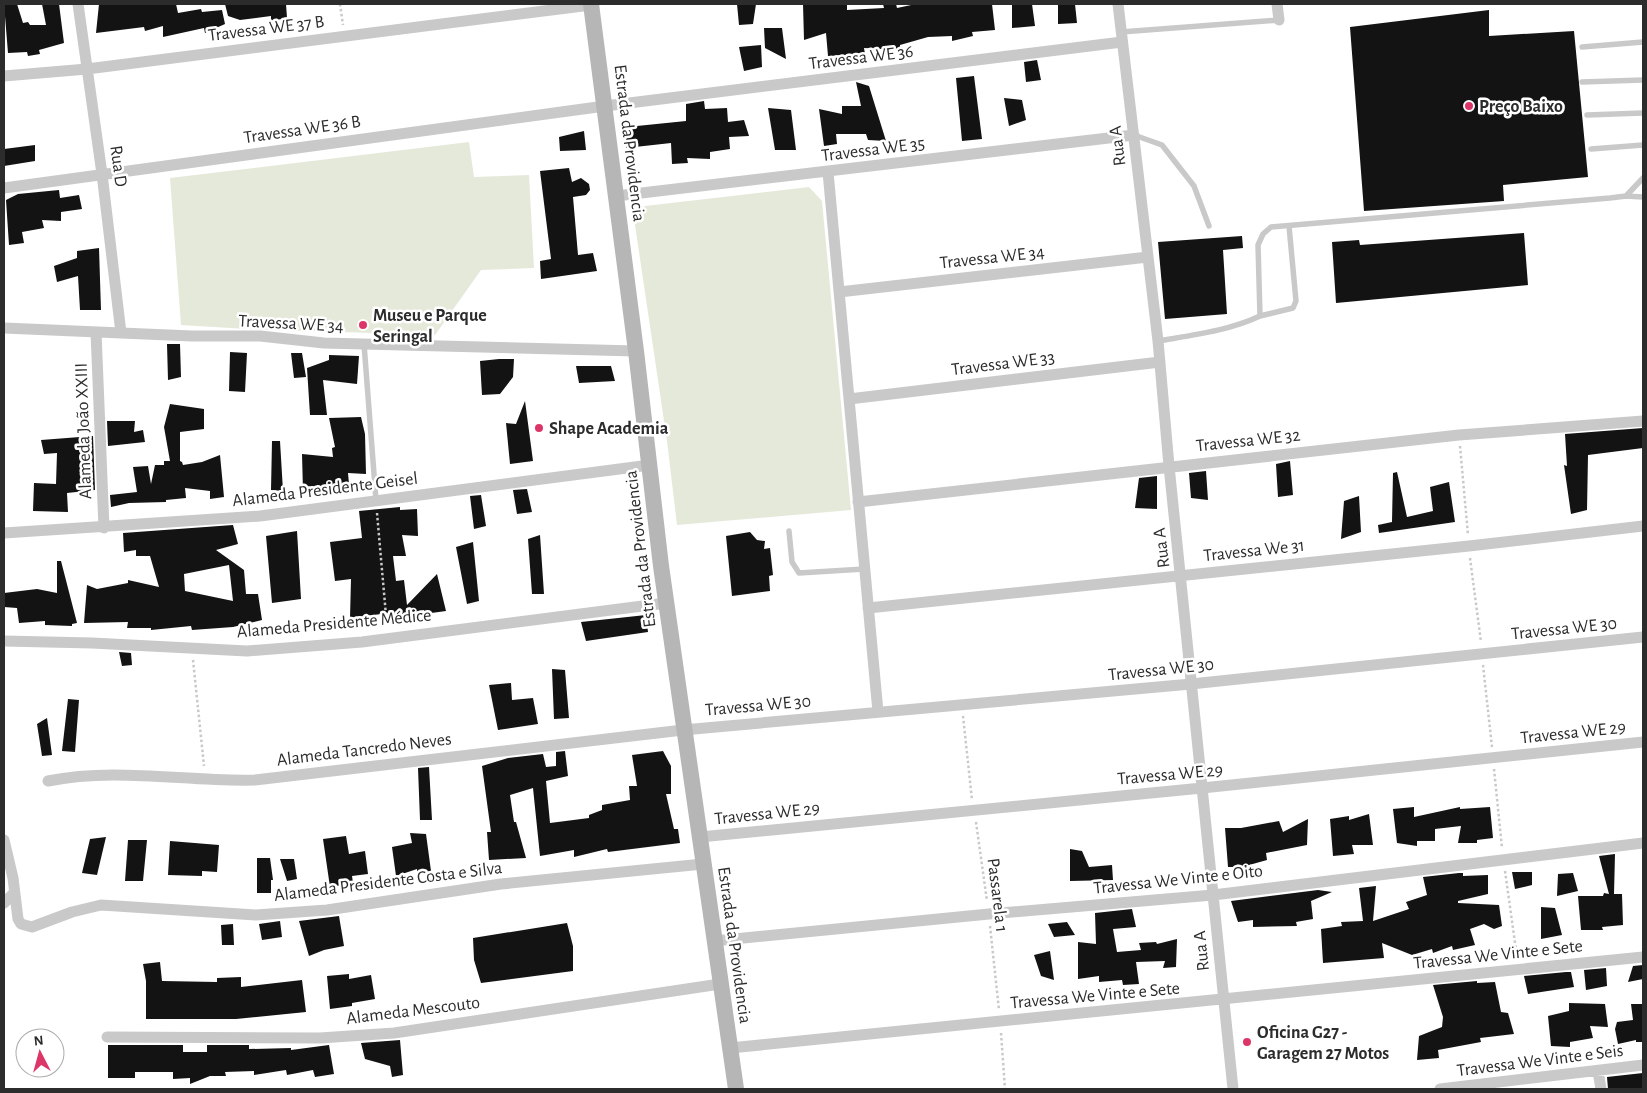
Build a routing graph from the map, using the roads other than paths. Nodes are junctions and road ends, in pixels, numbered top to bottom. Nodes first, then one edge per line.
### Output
1 (78, 4) edge
2 (1118, 4) edge
3 (1277, 4) edge
4 (591, 5) edge
5 (1279, 20) joint
6 (1121, 37) junction
7 (1643, 42) edge
8 (1582, 47) dead end
9 (87, 69) junction
10 (4, 76) edge
11 (1643, 80) edge
12 (1582, 82) dead end
13 (605, 106) junction
14 (1643, 112) edge
15 (1587, 115) dead end
16 (1134, 135) junction
17 (1643, 145) edge
18 (1591, 149) dead end
19 (828, 172) junction
20 (102, 174) junction
21 (1643, 178) edge
22 (4, 188) edge
23 (616, 196) junction
24 (1626, 196) junction
25 (1643, 197) edge
26 (1209, 226) dead end
27 (1288, 226) junction
28 (1148, 257) junction
29 (839, 292) junction
30 (1260, 316) junction
31 (4, 328) edge
32 (96, 332) junction
33 (121, 333) junction
34 (1158, 341) junction
35 (364, 344) junction
36 (636, 351) junction
37 (1160, 362) junction
38 (849, 399) junction
39 (1643, 421) edge
40 (650, 465) junction
41 (1169, 466) junction
42 (376, 500) junction
43 (858, 502) junction
44 (1643, 526) edge
45 (104, 528) junction
46 (789, 531) dead end
47 (4, 533) edge
48 (864, 569) junction
49 (1182, 574) junction
50 (666, 603) junction
51 (868, 608) junction
52 (1643, 637) edge
53 (4, 642) edge
54 (1191, 684) junction
55 (878, 712) junction
56 (682, 730) junction
57 (1643, 742) edge
58 (48, 781) dead end
59 (1202, 788) junction
60 (700, 837) junction
61 (4, 840) edge
62 (1643, 843) edge
63 (703, 864) junction
64 (14, 893) junction
65 (1213, 895) junction
66 (4, 903) edge
67 (714, 942) junction
68 (1643, 957) edge
69 (720, 984) junction
70 (1224, 1000) junction
71 (107, 1037) dead end
72 (730, 1048) junction
73 (1643, 1065) edge
74 (1598, 1071) junction
75 (736, 1089) edge
76 (1233, 1089) edge
77 (1440, 1089) edge
78 (1601, 1089) edge

1 - 9 street, Rua D
2 - 6 street, Rua A
3 - 5 street
4 - 9 street, Travessa WE 37 B
4 - 13 main road, Estrada da Providencia
5 - 6 lane
6 - 13 street, Travessa WE 36
6 - 16 street, Rua A
7 - 8 lane
9 - 10 street, Travessa WE 37 B
9 - 20 street, Rua D
11 - 12 lane
13 - 20 street, Travessa WE 36 B
13 - 23 main road, Estrada da Providencia
14 - 15 lane
16 - 19 street, Travessa WE 35
16 - 26 lane
16 - 28 street, Rua A
17 - 18 lane
19 - 23 street, Travessa WE 35
19 - 29 street
20 - 22 street, Travessa WE 36 B
20 - 33 street, Rua D
21 - 24 lane
23 - 36 main road, Estrada da Providencia
24 - 25 lane
24 - 27 lane
27 - 30 lane
27 - 30 lane
28 - 29 street, Travessa WE 34
28 - 34 street, Rua A
29 - 38 street
30 - 34 lane
31 - 32 street, Travessa WE 34
32 - 33 street, Travessa WE 34
32 - 45 street, Alameda João XXIII
33 - 35 street, Travessa WE 34
34 - 37 street, Rua A
35 - 36 street, Travessa WE 34
35 - 42 lane
36 - 40 main road, Estrada da Providencia
37 - 38 street, Travessa WE 33
37 - 41 street, Rua A
38 - 43 street
39 - 41 street, Travessa WE 32
40 - 42 street, Alameda Presidente Geisel
40 - 50 main road, Estrada da Providencia
41 - 43 street, Travessa WE 32
41 - 49 street, Rua A
42 - 45 street, Alameda Presidente Geisel
43 - 48 street
44 - 49 street, Travessa We 31
45 - 47 street, Alameda Presidente Geisel
46 - 48 lane
48 - 51 street
49 - 51 street, Travessa We 31
49 - 54 street, Rua A
50 - 53 street, Alameda Presidente Médice
50 - 56 main road, Estrada da Providencia
51 - 55 street
52 - 54 street, Travessa WE 30
54 - 55 street, Travessa WE 30
54 - 59 street, Rua A
55 - 56 street, Travessa WE 30
56 - 58 street, Alameda Tancredo Neves
56 - 60 main road, Estrada da Providencia
57 - 59 street, Travessa WE 29
59 - 60 street, Travessa WE 29
59 - 65 street, Rua A
60 - 63 main road, Estrada da Providencia
61 - 64 street
62 - 65 street, Travessa We Vinte e Oito
63 - 64 street, Alameda Presidente Costa e Silva
63 - 67 main road, Estrada da Providencia
64 - 66 street
65 - 67 street, Travessa We Vinte e Oito
65 - 70 street, Rua A
67 - 69 main road, Estrada da Providencia
68 - 70 street, Travessa We Vinte e Sete
69 - 71 street, Alameda Mescouto
69 - 72 main road, Estrada da Providencia
70 - 72 street, Travessa We Vinte e Sete
70 - 76 street, Rua A
72 - 75 main road, Estrada da Providencia
73 - 74 street, Travessa We Vinte e Seis
74 - 77 street, Travessa We Vinte e Seis
74 - 78 street

